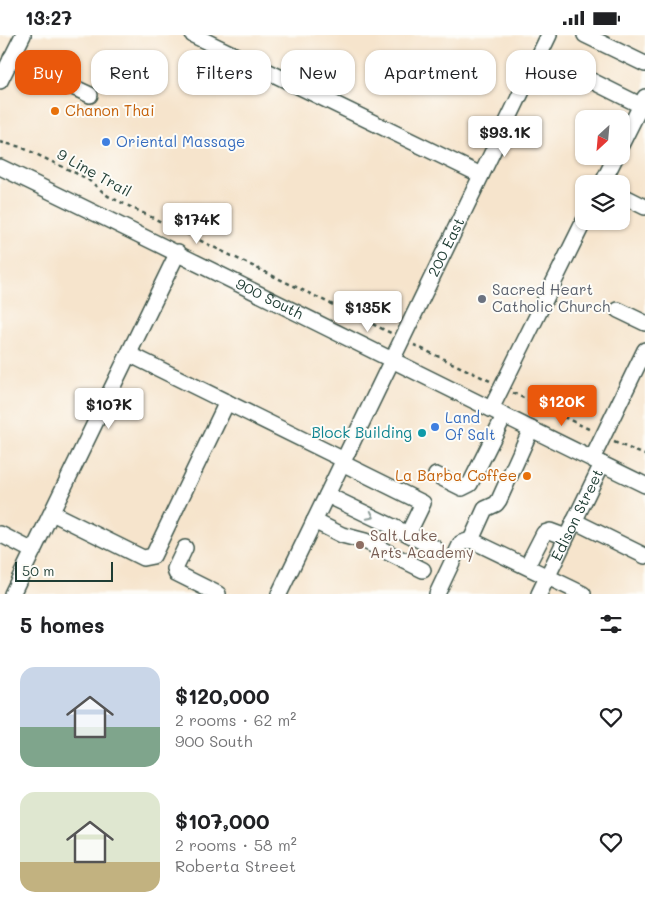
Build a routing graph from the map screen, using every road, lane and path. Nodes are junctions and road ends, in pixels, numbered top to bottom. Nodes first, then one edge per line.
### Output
1 (22, 35) edge
2 (193, 35) edge
3 (549, 35) edge
4 (585, 35) edge
5 (12, 57) junction
6 (645, 64) edge
7 (0, 81) edge
8 (596, 81) edge
9 (90, 95) dead end
10 (643, 101) edge
11 (630, 127) edge
12 (0, 142) edge
13 (0, 167) edge
14 (480, 175) junction
15 (630, 200) edge
16 (645, 207) edge
17 (580, 230) edge
18 (178, 253) junction
19 (618, 310) dead end
20 (645, 323) edge
21 (392, 334) dead end
22 (414, 345) dead end
23 (645, 350) edge
24 (431, 353) dead end
25 (129, 354) junction
26 (391, 361) junction
27 (640, 374) edge
28 (227, 402) junction
29 (497, 413) junction
30 (576, 423) dead end
31 (531, 429) junction
32 (591, 430) dead end
33 (618, 444) dead end
34 (645, 455) edge
35 (343, 461) junction
36 (597, 461) junction
37 (436, 475) dead end
38 (645, 485) edge
39 (327, 495) junction
40 (52, 513) junction
41 (314, 521) junction
42 (574, 521) junction
43 (0, 534) edge
44 (408, 535) junction
45 (566, 537) junction
46 (471, 540) junction
47 (435, 547) dead end
48 (185, 548) dead end
49 (33, 551) junction
50 (645, 556) edge
51 (527, 566) junction
52 (423, 570) dead end
53 (548, 576) junction
54 (19, 592) edge
55 (218, 594) edge
56 (279, 594) edge
57 (437, 594) edge
58 (539, 594) edge
59 (583, 594) edge

1 - 5 street
2 - 14 street
3 - 14 street, 200 East
4 - 6 street
5 - 7 street
5 - 9 street
8 - 10 street
10 - 11 street
12 - 21 path, 9 Line Trail
13 - 18 street, 900 South
14 - 26 street, 200 East
15 - 16 street
17 - 29 street
18 - 25 street
18 - 26 street, 900 South
19 - 20 street
22 - 24 path
23 - 27 street, Edison Street
25 - 28 street
25 - 40 street
26 - 29 street, 900 South
26 - 35 street, 200 East
27 - 36 street, Edison Street
28 - 35 street
28 - 40 street
29 - 31 street, 900 South
29 - 37 street
30 - 32 path
31 - 36 street, 900 South
31 - 46 street
33 - 34 path
35 - 39 street, 200 East
35 - 44 street
36 - 38 street, 900 South
36 - 42 street, Edison Street
39 - 41 street, 200 East
39 -> 44 street
40 - 49 street
41 - 52 street
41 - 56 street, 200 East
42 - 45 street, Edison Street
42 - 50 street
43 - 49 street
44 - 47 street
45 - 51 street
45 - 53 street, Edison Street
46 - 51 street
46 - 57 street
48 - 55 street
49 - 54 street
51 - 53 street
53 - 58 street, Edison Street
53 - 59 street

